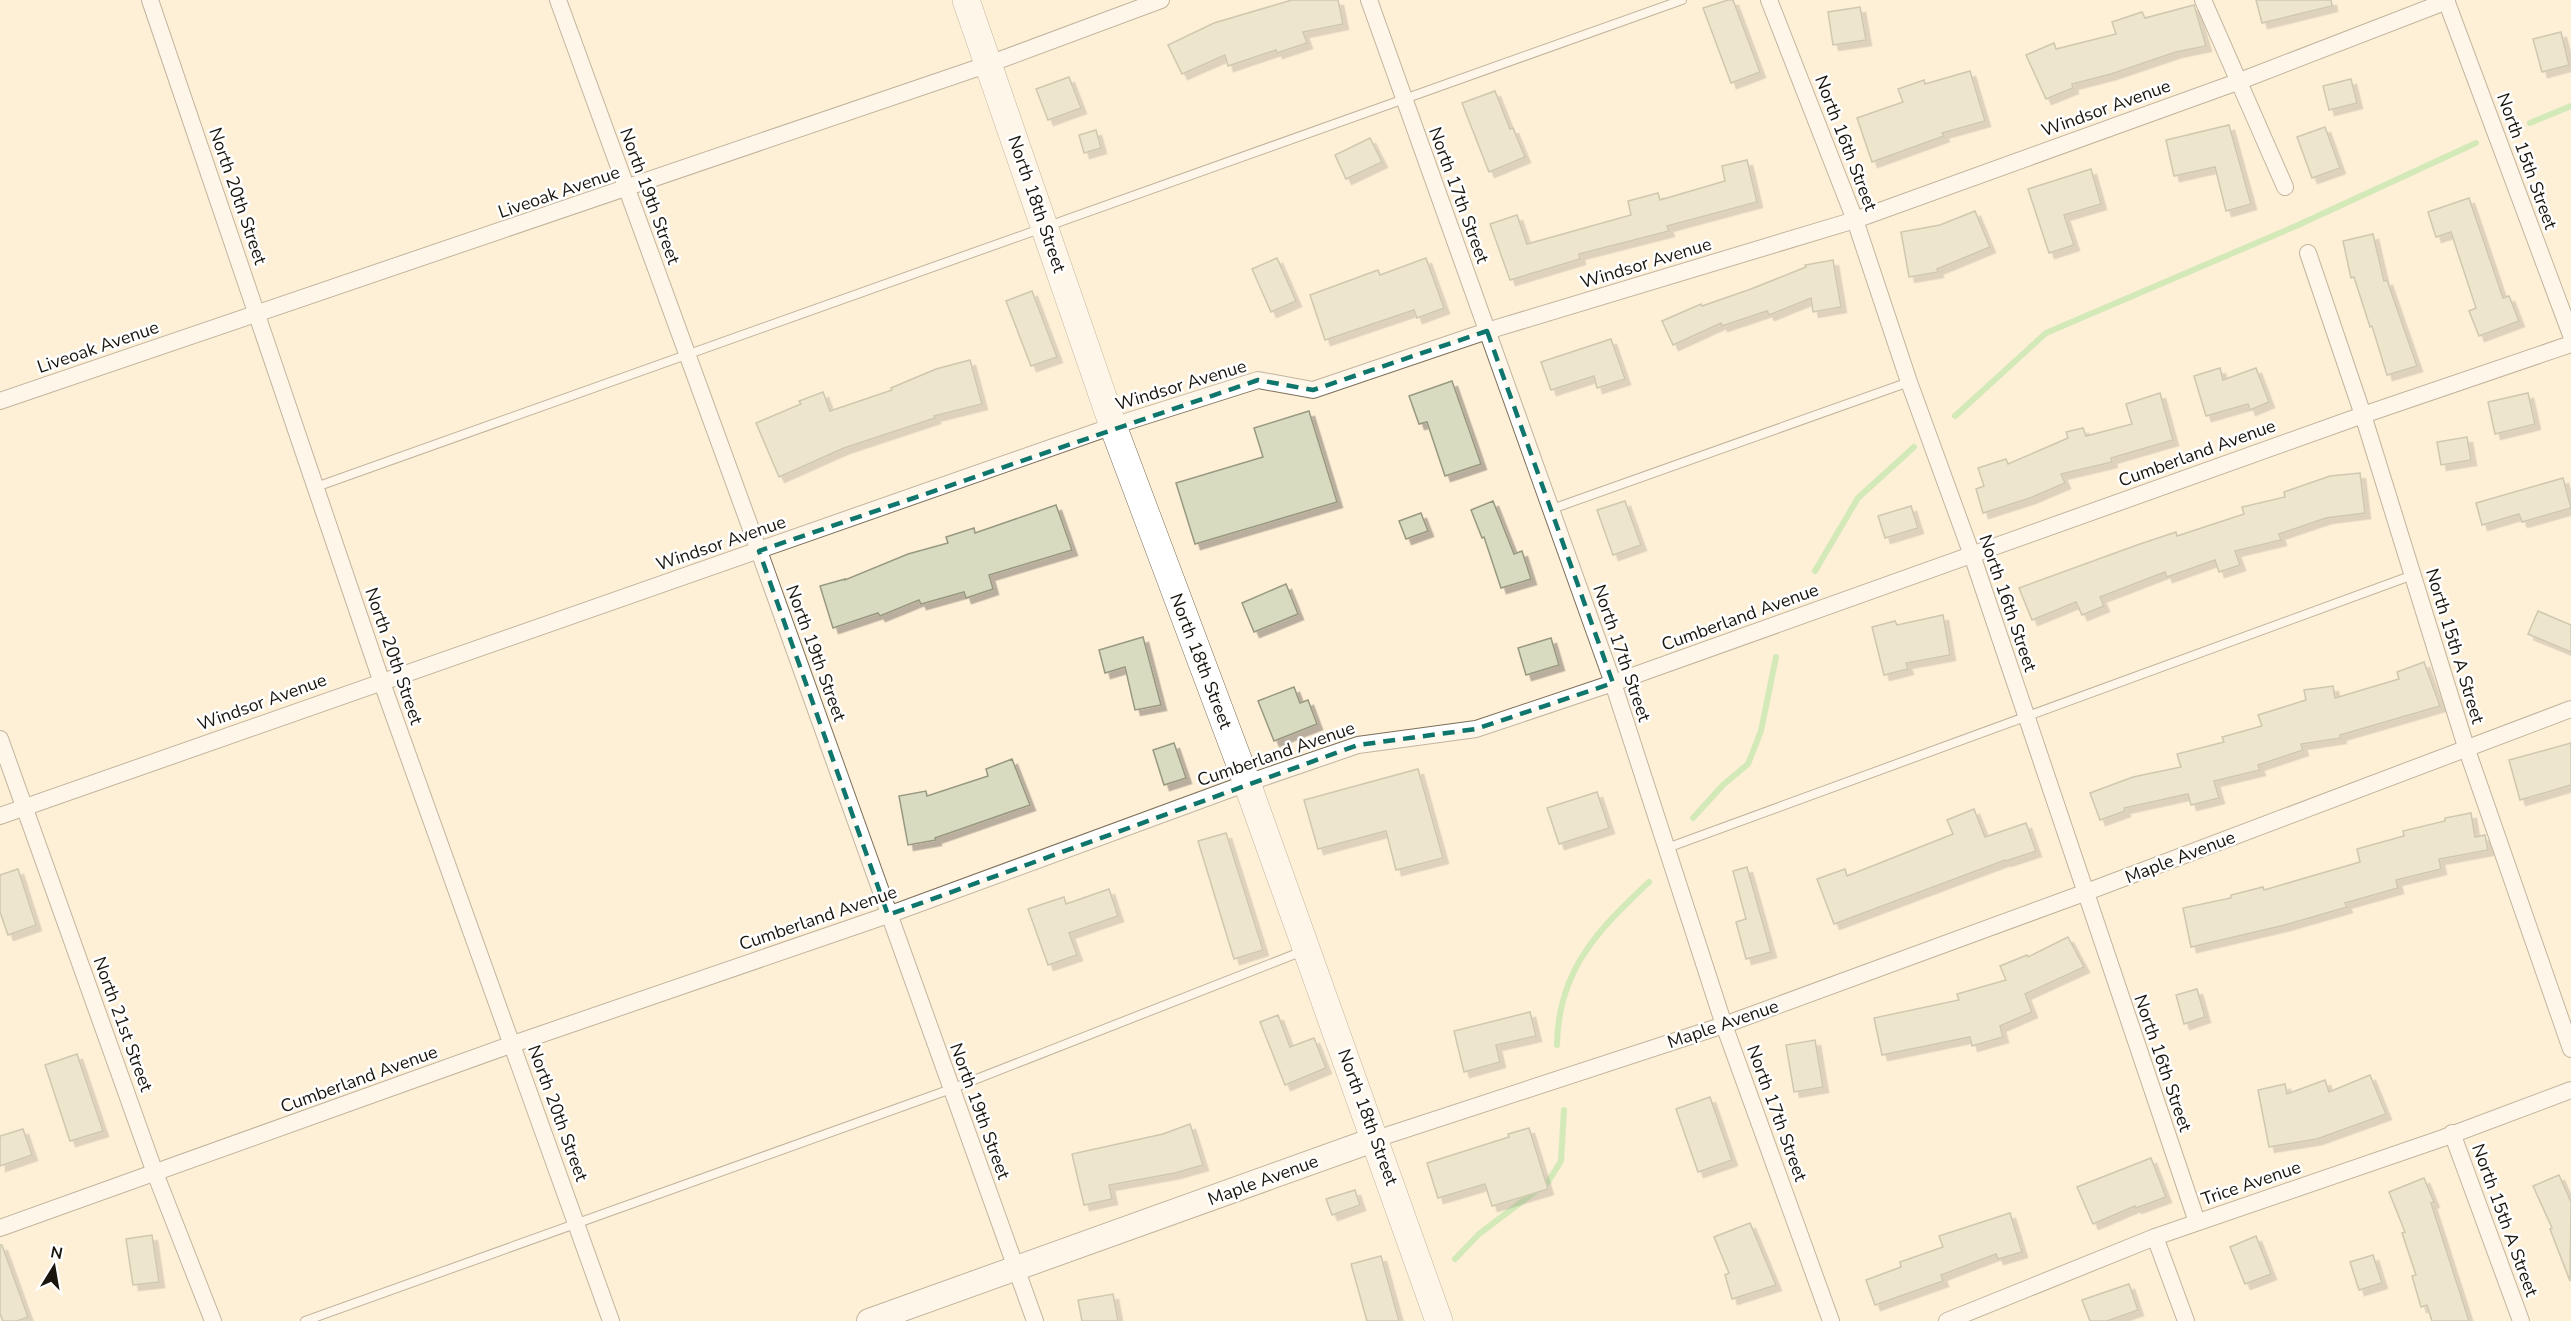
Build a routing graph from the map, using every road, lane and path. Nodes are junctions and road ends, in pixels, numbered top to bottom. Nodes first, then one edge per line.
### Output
1 (150, 0) edge
2 (558, 0) edge
3 (966, 0) edge
4 (1161, 0) edge
5 (1369, 0) edge
6 (1682, 0) edge
7 (1769, 0) edge
8 (2203, 0) edge
9 (2446, 1) edge
10 (989, 64) junction
11 (2240, 81) junction
12 (1405, 100) junction
13 (2285, 187) dead end
14 (627, 189) junction
15 (1855, 220) junction
16 (1046, 229) junction
17 (2308, 253) dead end
18 (258, 314) junction
19 (1487, 331) junction
20 (2571, 335) edge
21 (2571, 344) edge
22 (687, 354) junction
23 (1909, 382) junction
24 (0, 401) edge
25 (2363, 415) junction
26 (1113, 426) junction
27 (316, 487) junction
28 (1552, 509) junction
29 (759, 551) junction
30 (1972, 555) junction
31 (2413, 575) junction
32 (381, 680) junction
33 (1612, 683) junction
34 (2571, 709) edge
35 (2025, 715) junction
36 (0, 739) edge
37 (2466, 747) junction
38 (1247, 783) junction
39 (24, 807) junction
40 (0, 816) edge
41 (1666, 848) junction
42 (2084, 894) junction
43 (888, 915) junction
44 (1307, 949) junction
45 (1724, 1025) junction
46 (513, 1044) junction
47 (2571, 1049) edge
48 (951, 1089) junction
49 (2571, 1090) edge
50 (2452, 1133) junction
51 (1376, 1139) junction
52 (155, 1173) junction
53 (2197, 1222) junction
54 (577, 1225) junction
55 (0, 1228) edge
56 (2155, 1237) junction
57 (1016, 1270) junction
58 (213, 1321) edge
59 (305, 1321) edge
60 (611, 1321) edge
61 (869, 1321) edge
62 (1035, 1321) edge
63 (1439, 1321) edge
64 (1831, 1321) edge
65 (1947, 1321) edge
66 (2186, 1321) edge
67 (2521, 1321) edge

1 - 18 street, North 20th Street
2 - 14 street, North 19th Street
3 - 10 main road, North 18th Street
4 - 10 street, Liveoak Avenue
5 - 12 street, North 17th Street
6 - 12 lane
7 - 15 street, North 16th Street
8 - 11 street
9 - 11 street, Windsor Avenue
9 - 20 street, North 15th Street
10 - 14 street, Liveoak Avenue
10 - 16 main road, North 18th Street
11 - 13 street
11 - 15 street, Windsor Avenue
12 - 16 lane
12 - 19 street, North 17th Street
14 - 18 street, Liveoak Avenue
14 - 22 street, North 19th Street
15 - 19 street, Windsor Avenue
15 - 23 street, North 16th Street
16 - 22 lane
16 - 26 main road, North 18th Street
17 - 25 street, North 15th A Street
18 - 24 street, Liveoak Avenue
18 - 27 street, North 20th Street
19 - 26 street, Windsor Avenue
19 - 28 street, North 17th Street
21 - 25 street, Cumberland Avenue
22 - 27 lane
22 - 29 street, North 19th Street
23 - 28 lane
23 - 30 street, North 16th Street
25 - 30 street, Cumberland Avenue
25 - 31 street, North 15th A Street
26 - 29 street, Windsor Avenue
26 - 38 main road, North 18th Street
27 - 32 street, North 20th Street
28 - 33 street, North 17th Street
29 - 32 street, Windsor Avenue
29 - 43 street, North 19th Street
30 - 33 street, Cumberland Avenue
30 - 35 street, North 16th Street
31 - 35 lane
31 - 37 street, North 15th A Street
32 - 39 street, Windsor Avenue
32 - 46 street, North 20th Street
33 - 38 street, Cumberland Avenue
33 - 41 street, North 17th Street
34 - 37 street, Maple Avenue
35 - 41 lane
35 - 42 street, North 16th Street
36 - 39 street, North 21st Street
37 - 42 street, Maple Avenue
37 - 47 street, North 15th A Street
38 - 43 street, Cumberland Avenue
38 - 44 main road, North 18th Street
39 - 40 street, Windsor Avenue
39 - 52 street, North 21st Street
41 - 45 street, North 17th Street
42 - 45 street, Maple Avenue
42 - 53 street, North 16th Street
43 - 46 street, Cumberland Avenue
43 - 48 street, North 19th Street
44 - 48 lane
44 - 51 main road, North 18th Street
45 - 51 street, Maple Avenue
45 - 64 street, North 17th Street
46 - 52 street, Cumberland Avenue
46 - 54 street, North 20th Street
48 - 54 lane
48 - 57 street, North 19th Street
49 - 50 street, Trice Avenue
50 - 53 street, Trice Avenue
50 - 67 street, North 15th A Street
51 - 57 street, Maple Avenue
51 - 63 main road, North 18th Street
52 - 55 street, Cumberland Avenue
52 - 58 street, North 21st Street
53 - 56 street, Trice Avenue
54 - 59 lane
54 - 60 street, North 20th Street
56 - 65 street, Trice Avenue
56 - 66 street
57 - 61 street, Maple Avenue
57 - 62 street, North 19th Street

